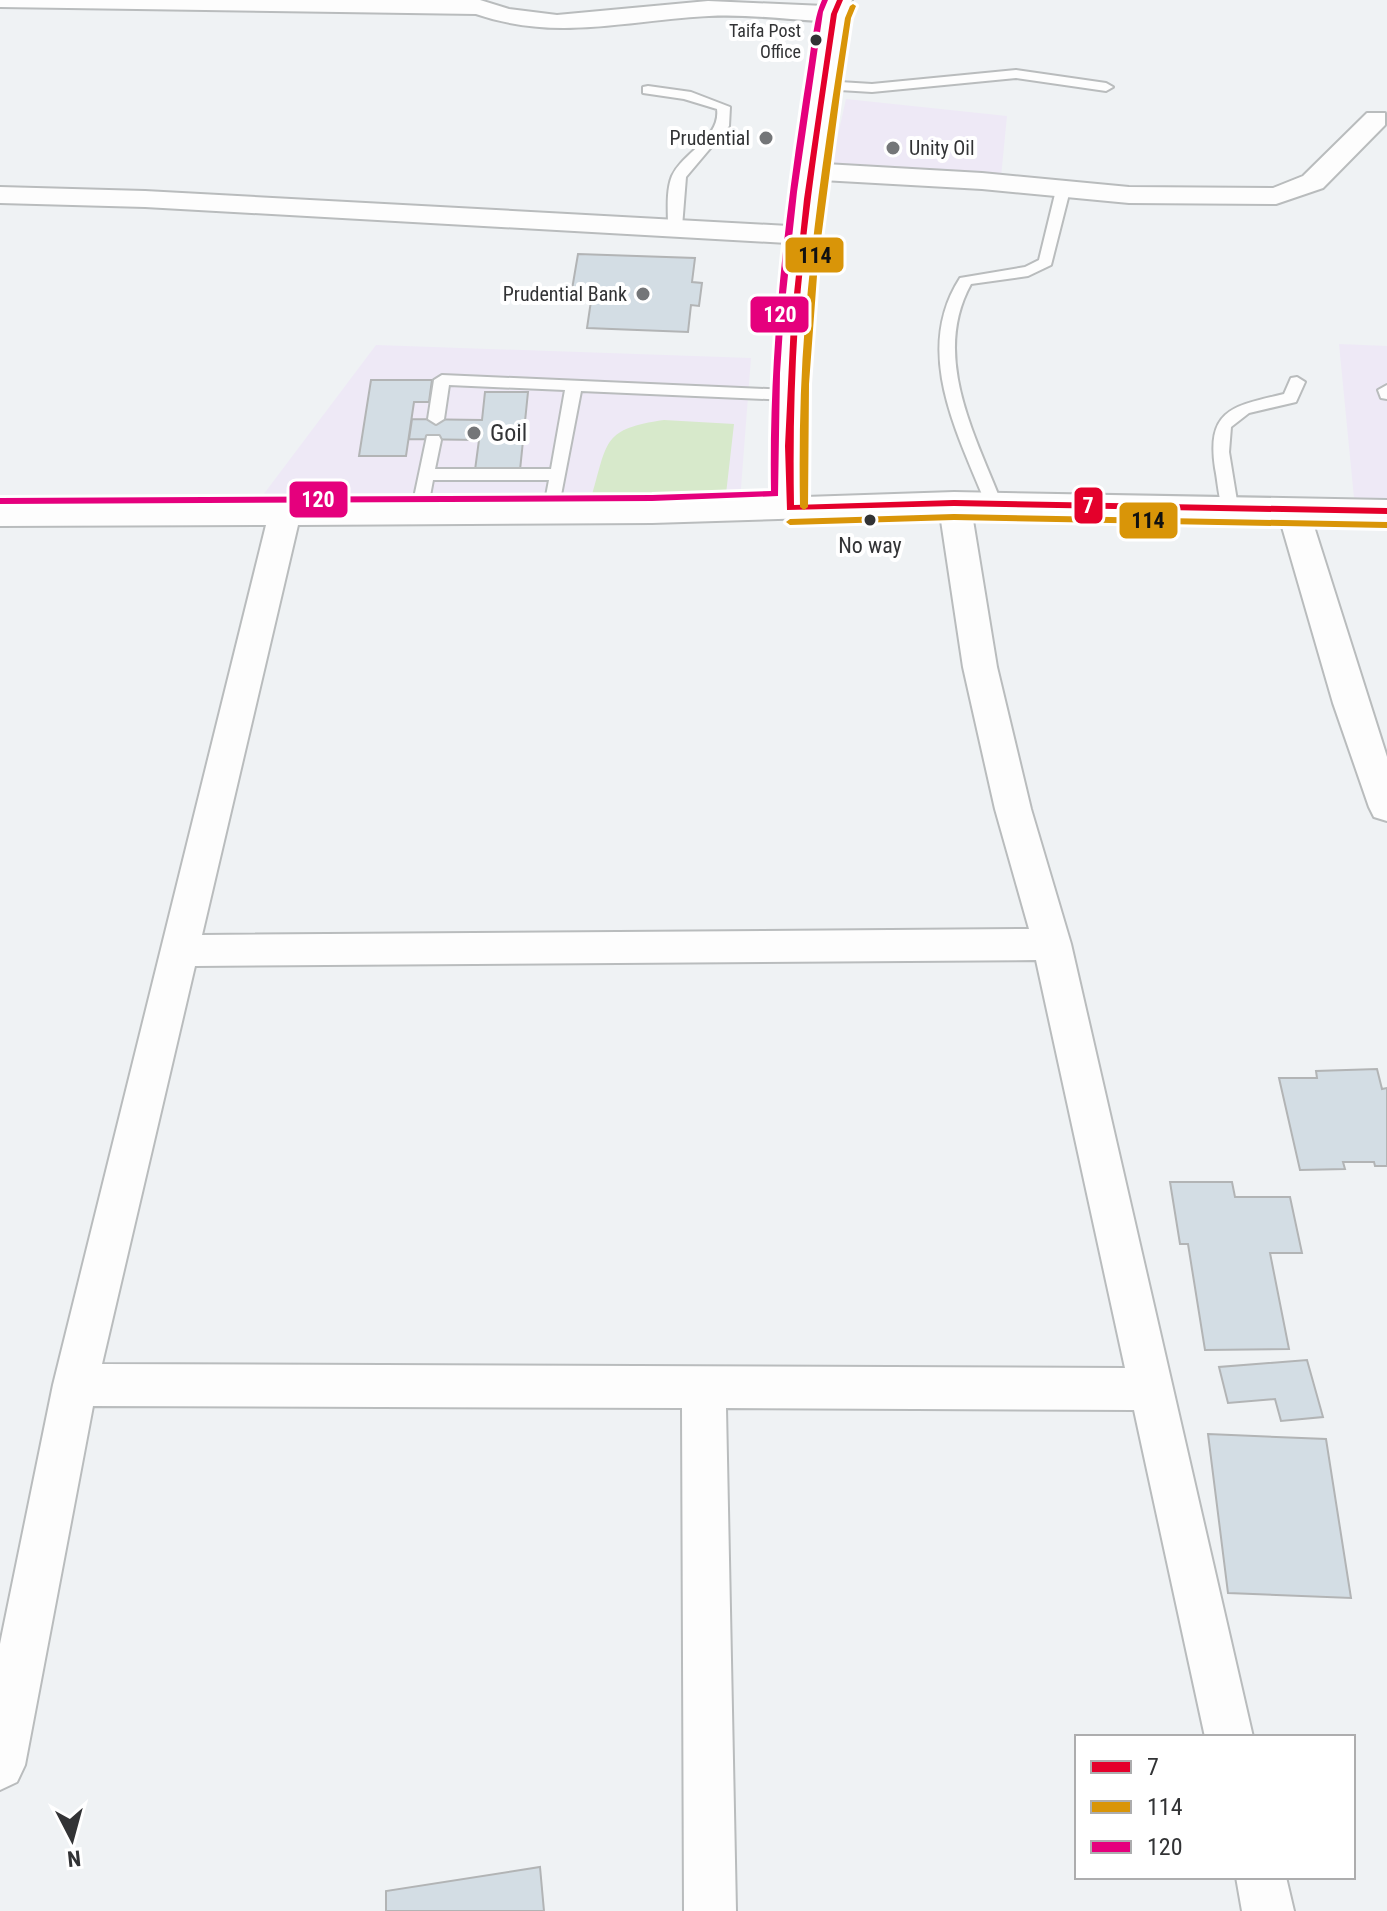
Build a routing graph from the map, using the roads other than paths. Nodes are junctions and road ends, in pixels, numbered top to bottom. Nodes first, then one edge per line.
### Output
1 (0, 0) edge
2 (837, 7) edge
3 (823, 85) junction
4 (1106, 87) dead end
5 (648, 90) dead end
6 (1376, 119) dead end
7 (810, 171) junction
8 (1063, 190) junction
9 (0, 195) edge
10 (675, 227) junction
11 (801, 235) junction
12 (1297, 382) dead end
13 (574, 385) junction
14 (789, 395) junction
15 (436, 419) dead end
16 (433, 440) dead end
17 (556, 474) junction
18 (426, 475) junction
19 (954, 503) junction
20 (994, 504) junction
21 (1230, 507) junction
22 (1292, 507) junction
23 (790, 508) junction
24 (1387, 511) edge
25 (419, 512) junction
26 (551, 512) junction
27 (285, 513) junction
28 (0, 515) edge
29 (1387, 807) edge
30 (1052, 944) junction
31 (181, 951) junction
32 (75, 1385) junction
33 (704, 1388) junction
34 (1150, 1389) junction
35 (1229, 1735) edge
36 (0, 1765) edge
37 (1261, 1879) edge
38 (710, 1911) edge
39 (1268, 1911) edge

1 - 2 street
2 - 3 street
3 - 4 lane
3 - 7 street
5 - 10 lane
6 - 8 street
7 - 8 street
7 - 11 street
8 - 20 lane
9 - 10 street
10 - 11 street
11 - 14 street
12 - 21 lane
13 - 14 lane
13 - 15 lane
13 - 17 lane
14 - 23 street
16 - 18 lane
17 - 18 lane
17 - 26 lane
18 - 25 lane
19 - 20 street
19 - 23 street
19 - 30 street
20 - 21 street
21 - 22 street
22 - 24 street
22 - 29 street
23 - 26 street
25 - 26 street
25 - 27 street
27 - 28 street
27 - 31 street
30 - 31 street
30 - 34 street
31 - 32 street
32 - 33 street
32 - 36 street
33 - 34 street
33 - 38 street
34 - 35 street
37 - 39 street

